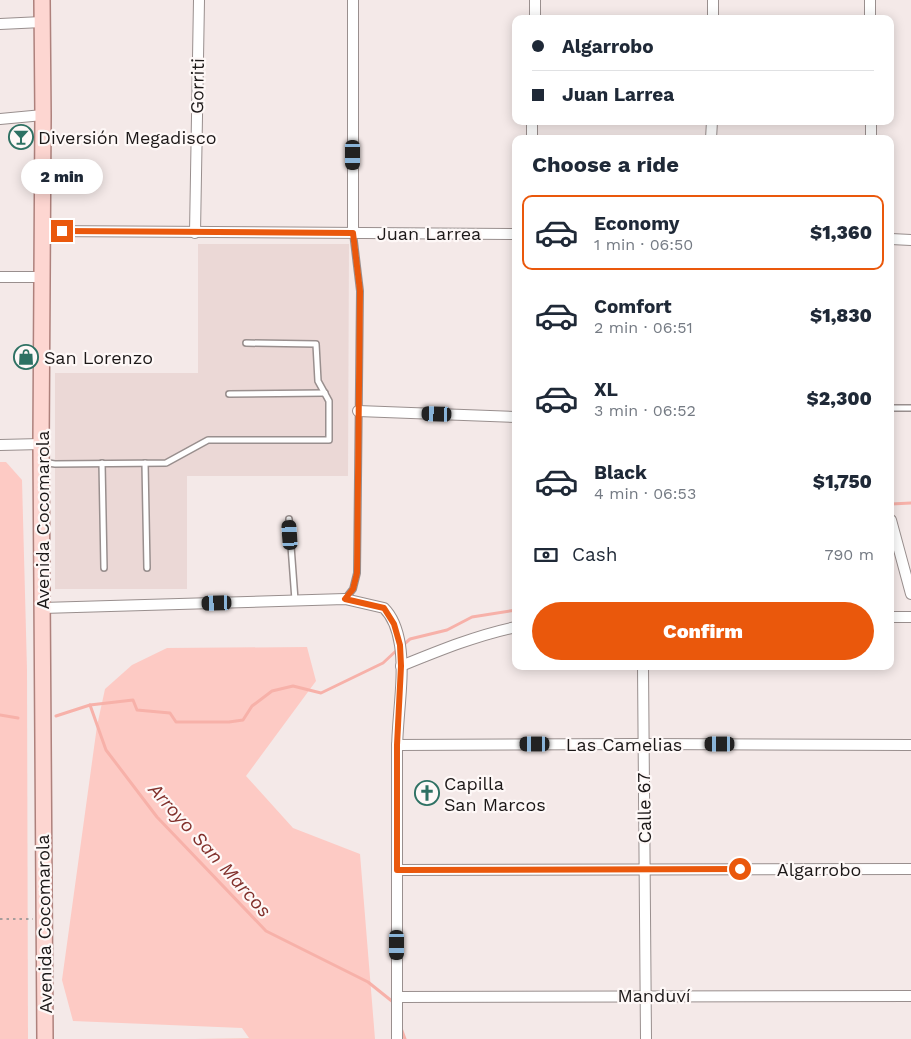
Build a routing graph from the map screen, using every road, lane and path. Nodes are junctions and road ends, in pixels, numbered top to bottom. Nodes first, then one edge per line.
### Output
1 (42, 0) edge
2 (198, 0) edge
3 (353, 0) edge
4 (535, 0) edge
5 (713, 0) edge
6 (870, 0) edge
7 (535, 15) edge
8 (713, 15) edge
9 (870, 15) edge
10 (42, 22) junction
11 (0, 24) edge
12 (43, 115) junction
13 (0, 119) edge
14 (43, 231) junction
15 (195, 233) junction
16 (353, 233) junction
17 (512, 234) edge
18 (894, 240) edge
19 (911, 240) edge
20 (0, 277) edge
21 (42, 277) junction
22 (246, 343) dead end
23 (229, 394) dead end
24 (325, 394) junction
25 (894, 408) edge
26 (911, 408) edge
27 (358, 411) junction
28 (512, 417) edge
29 (0, 444) edge
30 (41, 444) junction
31 (42, 462) junction
32 (145, 463) junction
33 (102, 464) junction
34 (289, 519) dead end
35 (894, 531) edge
36 (104, 568) dead end
37 (147, 568) dead end
38 (911, 594) edge
39 (345, 599) junction
40 (295, 601) junction
41 (42, 608) junction
42 (894, 617) edge
43 (911, 617) edge
44 (512, 628) edge
45 (401, 666) junction
46 (643, 670) edge
47 (643, 744) junction
48 (397, 745) junction
49 (911, 745) edge
50 (644, 869) junction
51 (911, 869) edge
52 (397, 870) junction
53 (0, 918) edge
54 (44, 918) junction
55 (646, 995) junction
56 (911, 996) edge
57 (397, 997) junction
58 (396, 1037) edge
59 (45, 1039) edge
60 (646, 1039) edge

1 - 10 main road, Avenida Cocomarola
2 - 15 street, Gorriti
3 - 16 street
4 - 7 street
5 - 8 street
6 - 9 street
10 - 11 street
10 - 12 main road, Avenida Cocomarola
12 - 13 street
12 - 14 main road, Avenida Cocomarola
14 - 15 street, Juan Larrea
14 - 21 main road, Avenida Cocomarola
15 - 16 street, Juan Larrea
16 - 17 street, Juan Larrea
16 - 27 lane
18 - 19 street
20 - 21 street
21 - 30 main road, Avenida Cocomarola
22 - 24 lane
23 - 24 lane
24 - 32 lane
25 - 26 lane
27 - 28 street
27 - 39 lane
29 - 30 street
30 - 31 main road, Avenida Cocomarola
31 - 33 lane
31 - 41 main road, Avenida Cocomarola
32 - 33 lane
32 - 37 lane
33 - 36 lane
34 - 40 lane
35 - 38 street
39 - 40 street
39 - 45 street
40 - 41 street
41 - 54 main road, Avenida Cocomarola
42 - 43 street
44 - 45 street
45 - 48 street
46 - 47 street, Calle 67
47 - 48 street, Las Camelias
47 - 49 street, Las Camelias
47 - 50 street, Calle 67
48 - 52 street
50 - 51 street, Algarrobo
50 - 52 street, Algarrobo
50 - 55 street, Calle 67
52 - 57 street
53 - 54 path
54 - 59 main road, Avenida Cocomarola
55 - 56 street, Manduví
55 - 57 street, Manduví
55 - 60 street, Calle 67
57 - 58 street

